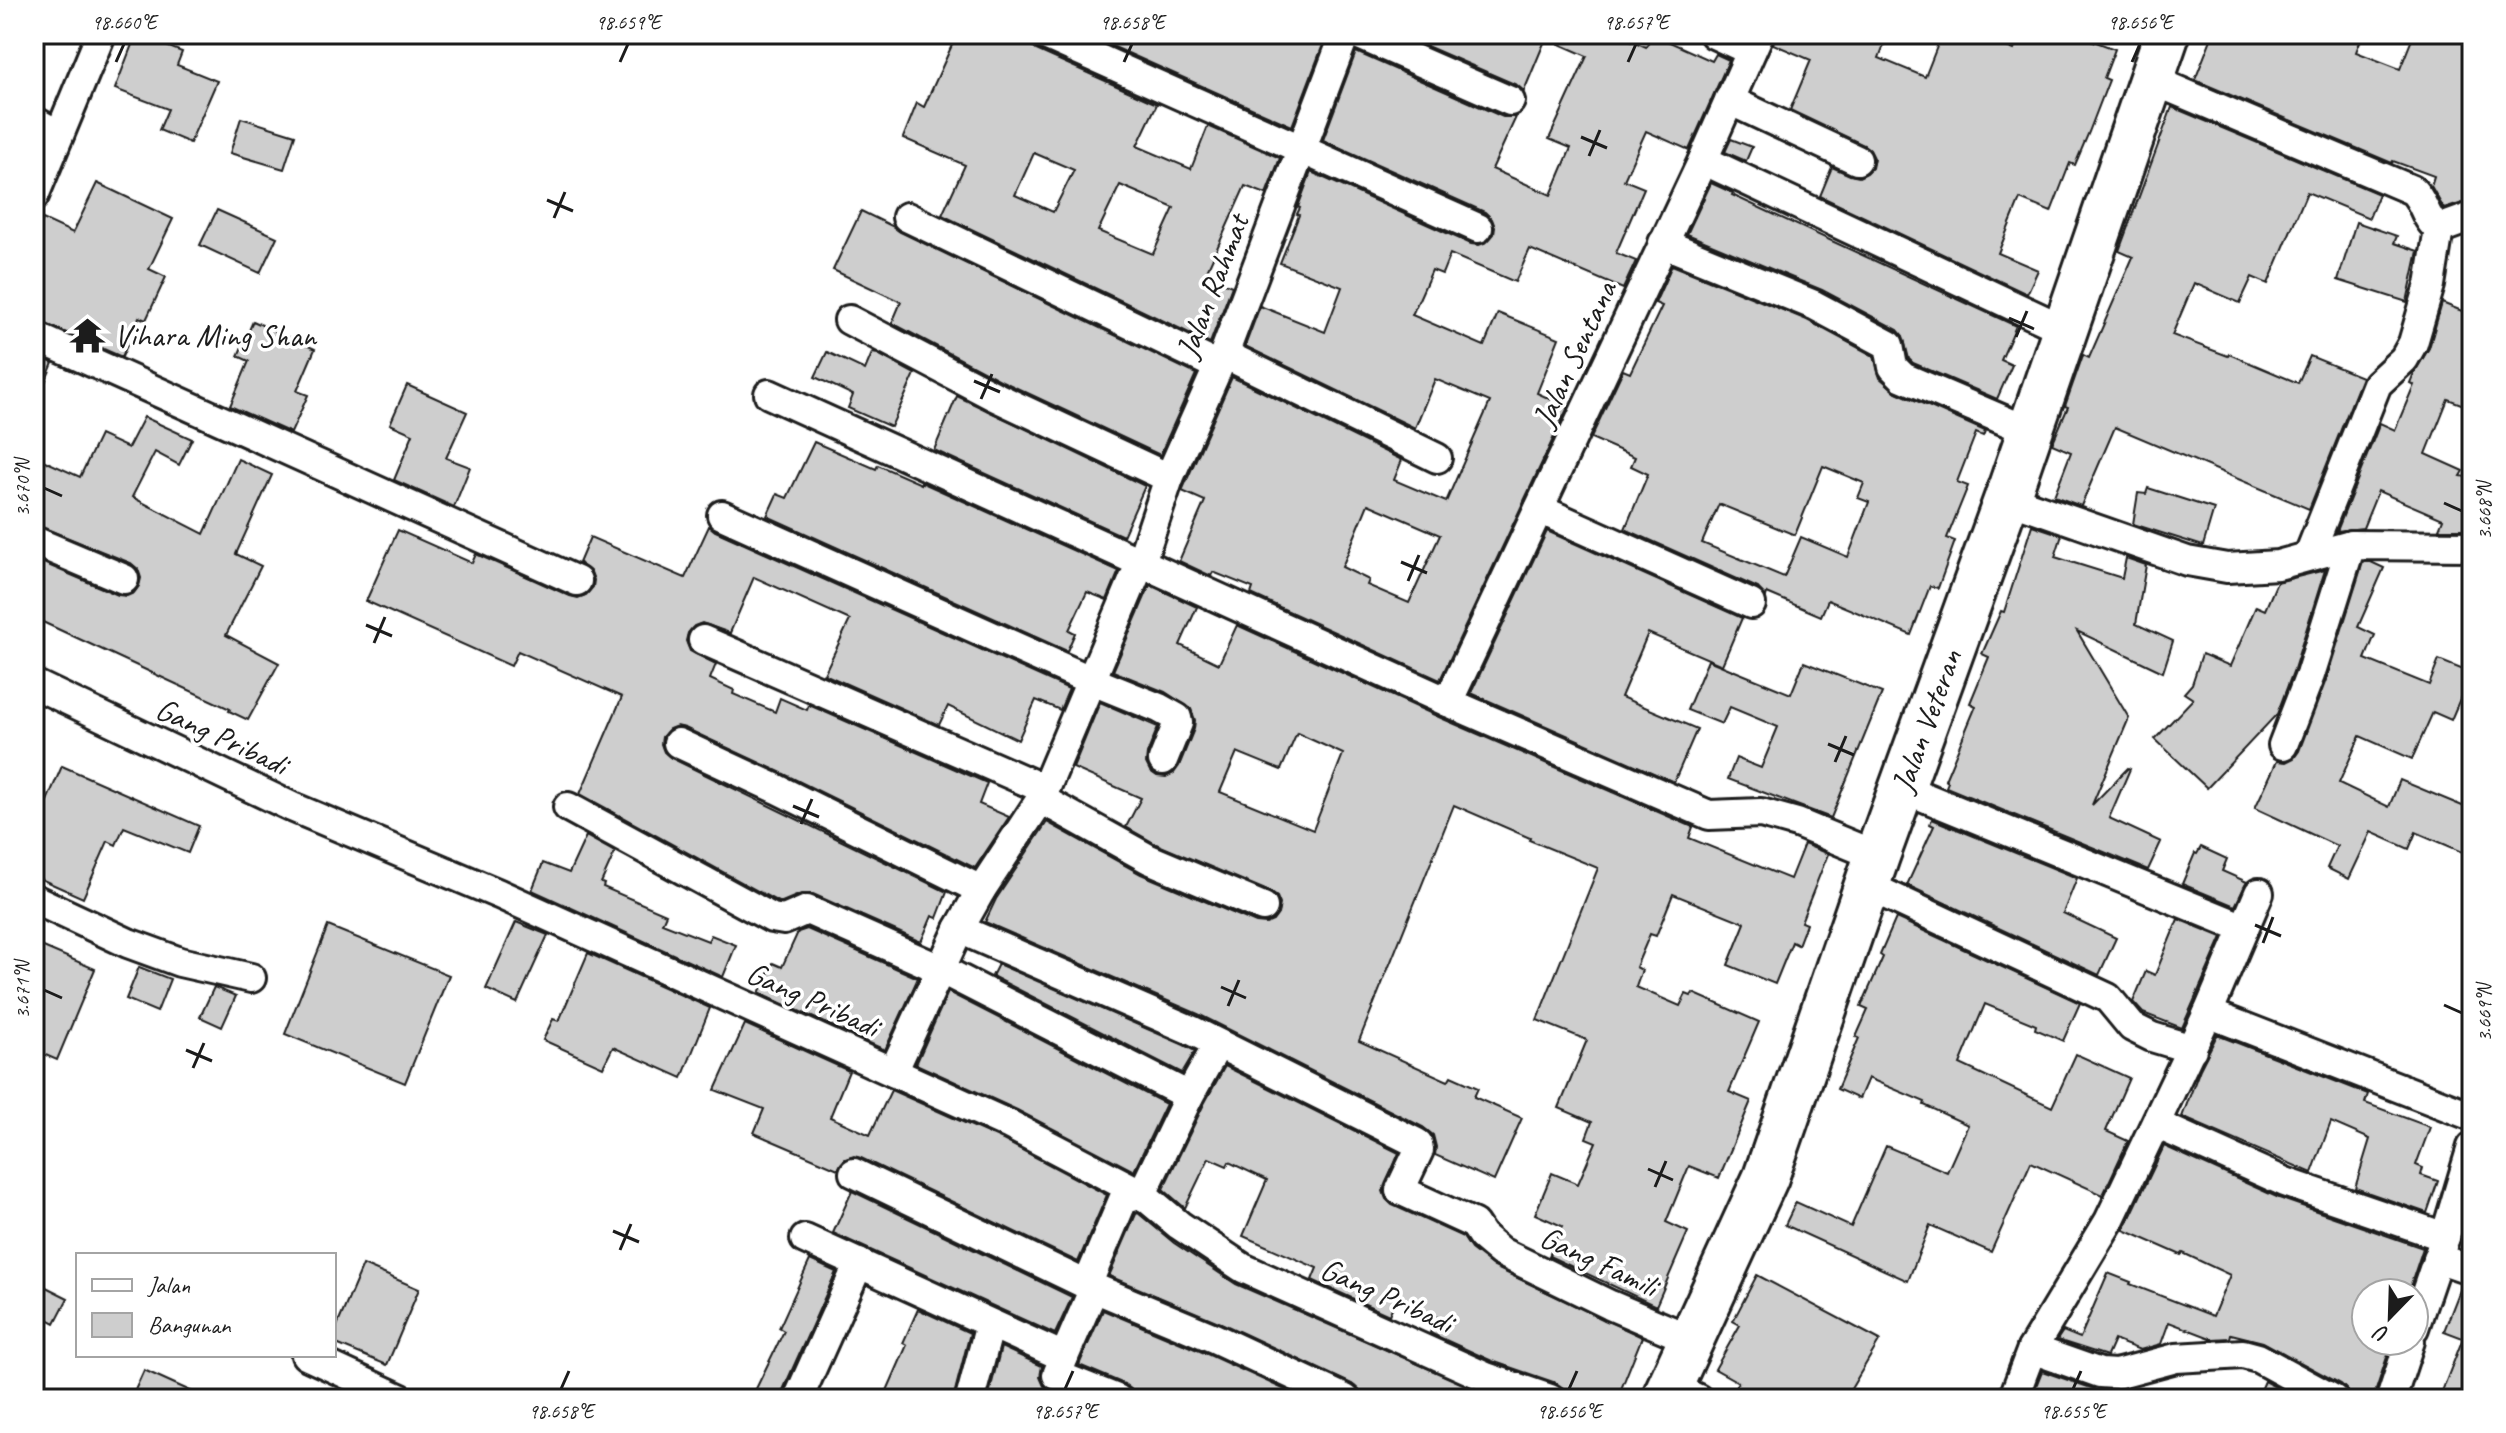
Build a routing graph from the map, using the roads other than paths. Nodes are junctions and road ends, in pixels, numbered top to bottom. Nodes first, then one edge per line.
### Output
1 (101, 34) edge
2 (1043, 34) edge
3 (1345, 34) edge
4 (1357, 34) edge
5 (1714, 34) edge
6 (2167, 34) edge
7 (1755, 42) edge
8 (2152, 80) junction
9 (1729, 100) junction
10 (1510, 101) dead end
11 (46, 128) edge
12 (1302, 150) junction
13 (1703, 160) junction
14 (1857, 160) dead end
15 (34, 196) edge
16 (907, 217) dead end
17 (2472, 217) edge
18 (1478, 228) dead end
19 (2439, 229) junction
20 (1663, 243) junction
21 (849, 320) dead end
22 (2065, 330) junction
23 (34, 336) edge
24 (1221, 360) junction
25 (769, 394) dead end
26 (2029, 431) junction
27 (1437, 458) dead end
28 (1169, 478) junction
29 (2007, 498) junction
30 (1539, 509) junction
31 (722, 515) dead end
32 (34, 541) edge
33 (2351, 545) junction
34 (2472, 546) edge
35 (2309, 555) junction
36 (1141, 562) junction
37 (124, 579) dead end
38 (577, 581) dead end
39 (1751, 604) dead end
40 (703, 640) dead end
41 (1090, 680) junction
42 (34, 684) edge
43 (1448, 702) junction
44 (678, 743) dead end
45 (2283, 745) dead end
46 (1163, 760) dead end
47 (1902, 788) junction
48 (1042, 794) junction
49 (568, 807) dead end
50 (1872, 871) junction
51 (981, 890) junction
52 (2259, 893) dead end
53 (34, 899) edge
54 (1263, 907) dead end
55 (2244, 928) junction
56 (959, 929) junction
57 (940, 969) junction
58 (251, 978) dead end
59 (2208, 1013) junction
60 (1218, 1044) junction
61 (2192, 1049) junction
62 (893, 1072) junction
63 (1189, 1096) junction
64 (2472, 1116) edge
65 (2156, 1124) junction
66 (2471, 1152) edge
67 (854, 1173) dead end
68 (1142, 1194) junction
69 (805, 1239) dead end
70 (2441, 1247) junction
71 (859, 1263) junction
72 (2472, 1270) edge
73 (2430, 1280) edge
74 (1087, 1285) junction
75 (990, 1324) junction
76 (1692, 1340) junction
77 (2032, 1349) junction
78 (310, 1357) edge
79 (1064, 1357) junction
80 (2405, 1357) edge
81 (1481, 1388) edge
82 (1677, 1395) edge
83 (401, 1399) edge
84 (798, 1399) edge
85 (970, 1399) edge
86 (1117, 1399) edge
87 (1345, 1399) edge
88 (1550, 1399) edge
89 (2013, 1399) edge
90 (2333, 1399) edge
91 (2391, 1399) edge

1 - 11 street
2 - 12 street
3 - 12 street, Jalan Rahmat
4 - 10 street
5 - 7 street
6 - 8 main road, Jalan Veteran
7 - 9 street, Jalan Sentana
8 - 19 street
8 - 22 main road, Jalan Veteran
9 - 13 street, Jalan Sentana
9 - 14 street
11 - 15 street
12 - 18 street
12 - 24 street, Jalan Rahmat
13 - 20 street, Jalan Sentana
13 - 22 street
16 - 24 street
17 - 19 street
19 - 35 street
20 - 26 street
20 - 30 street, Jalan Sentana
21 - 28 street
22 - 26 main road, Jalan Veteran
23 - 38 street
24 - 27 street
24 - 28 street, Jalan Rahmat
25 - 36 street
26 - 29 main road, Jalan Veteran
28 - 36 street, Jalan Rahmat
29 - 35 street
29 - 47 main road, Jalan Veteran
30 - 39 street
30 - 43 street, Jalan Sentana
31 - 41 street
32 - 37 street
33 - 34 street
33 - 35 street
33 - 45 street
36 - 41 street, Jalan Rahmat
36 - 43 street
40 - 48 street
41 - 46 street
41 - 48 street, Jalan Rahmat
42 - 62 street, Gang Pribadi
43 - 50 street
44 - 51 street
47 - 50 main road, Jalan Veteran
47 - 55 street
48 - 51 street, Jalan Rahmat
48 - 54 street
49 - 57 street
50 - 61 street
50 - 76 main road, Jalan Veteran
51 - 56 street, Jalan Rahmat
52 - 55 street
53 - 58 street
55 - 59 street
56 - 57 street, Jalan Rahmat
56 - 60 street
57 - 62 street, Jalan Rahmat
57 - 63 street
59 - 61 street
59 - 64 street
60 - 63 street
60 - 76 street, Gang Famili
61 - 65 street
62 - 68 street, Gang Pribadi
63 - 68 street
65 - 70 street
65 - 77 street
66 - 70 street
67 - 74 street
68 - 74 street
68 - 81 street, Gang Pribadi
69 - 71 street
70 - 72 street
70 - 73 street
71 - 75 street
71 - 84 street
74 - 79 street
74 - 87 street
75 - 79 street
75 - 85 street
76 - 82 main road, Jalan Veteran
77 - 89 street
77 - 90 street
78 - 83 street
79 - 86 street
80 - 91 street
81 - 88 street, Gang Pribadi

